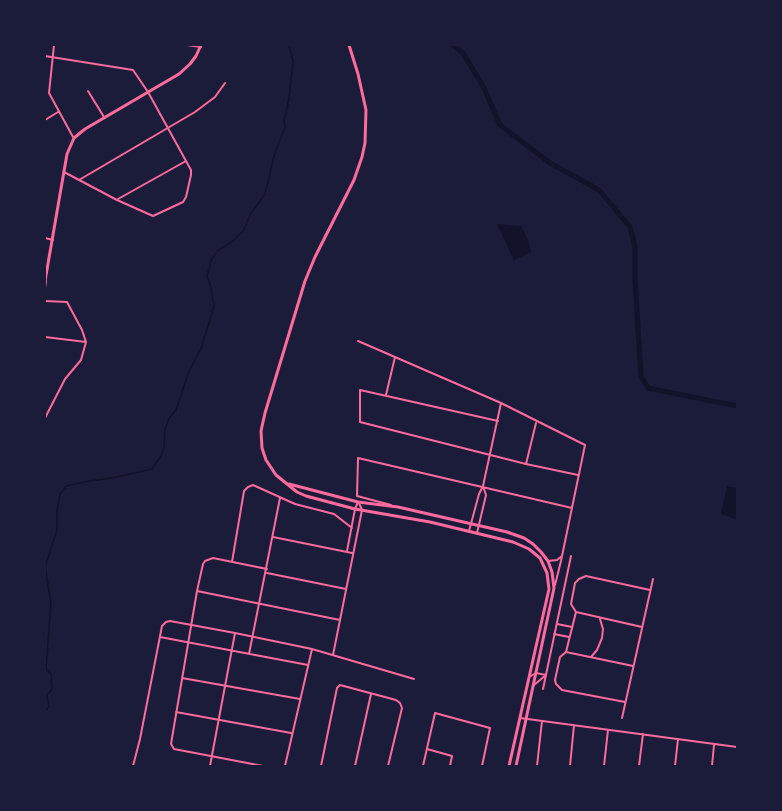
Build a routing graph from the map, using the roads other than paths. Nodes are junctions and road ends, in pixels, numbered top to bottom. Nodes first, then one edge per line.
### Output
1 (54, 45) edge
2 (188, 45) edge
3 (349, 45) edge
4 (201, 46) edge
5 (45, 56) edge
6 (52, 57) junction
7 (225, 83) dead end
8 (88, 91) dead end
9 (148, 92) junction
10 (47, 93) edge
11 (58, 111) junction
12 (104, 117) junction
13 (45, 120) edge
14 (168, 128) junction
15 (74, 138) junction
16 (186, 160) junction
17 (63, 172) junction
18 (79, 180) junction
19 (117, 200) junction
20 (45, 238) edge
21 (53, 240) junction
22 (46, 281) edge
23 (45, 288) edge
24 (45, 301) edge
25 (45, 337) edge
26 (358, 340) dead end
27 (86, 342) junction
28 (395, 357) junction
29 (386, 395) junction
30 (501, 403) junction
31 (45, 418) edge
32 (498, 421) junction
33 (536, 422) junction
34 (490, 455) junction
35 (526, 464) junction
36 (578, 475) junction
37 (285, 483) junction
38 (483, 486) junction
39 (280, 498) junction
40 (358, 502) junction
41 (398, 507) junction
42 (572, 508) junction
43 (355, 509) junction
44 (362, 510) junction
45 (472, 523) junction
46 (479, 525) junction
47 (352, 528) junction
48 (469, 531) junction
49 (477, 532) junction
50 (273, 537) junction
51 (347, 551) junction
52 (354, 553) junction
53 (562, 556) junction
54 (571, 556) dead end
55 (548, 561) junction
56 (232, 562) junction
57 (267, 569) junction
58 (266, 573) junction
59 (653, 579) dead end
60 (554, 588) junction
61 (346, 589) junction
62 (651, 590) junction
63 (196, 591) junction
64 (260, 604) junction
65 (576, 612) junction
66 (600, 618) junction
67 (340, 620) junction
68 (557, 624) junction
69 (191, 625) junction
70 (572, 627) junction
71 (642, 627) junction
72 (235, 633) junction
73 (555, 634) junction
74 (160, 637) junction
75 (253, 637) junction
76 (570, 637) junction
77 (188, 642) junction
78 (312, 649) junction
79 (232, 651) junction
80 (566, 652) junction
81 (249, 654) junction
82 (333, 655) junction
83 (591, 657) junction
84 (308, 665) junction
85 (633, 666) junction
86 (536, 673) junction
87 (546, 675) junction
88 (529, 677) junction
89 (182, 678) junction
90 (414, 679) dead end
91 (534, 685) junction
92 (225, 686) junction
93 (543, 689) dead end
94 (371, 694) junction
95 (300, 699) junction
96 (626, 702) junction
97 (176, 712) junction
98 (520, 718) junction
99 (622, 718) dead end
100 (526, 719) junction
101 (219, 720) junction
102 (542, 721) junction
103 (574, 725) junction
104 (608, 730) junction
105 (292, 734) junction
106 (643, 734) junction
107 (678, 739) junction
108 (714, 744) junction
109 (737, 747) edge
110 (427, 749) junction
111 (212, 756) junction
112 (133, 766) edge
113 (210, 766) edge
114 (262, 766) edge
115 (285, 766) edge
116 (321, 766) edge
117 (355, 766) edge
118 (388, 766) edge
119 (423, 766) edge
120 (450, 766) edge
121 (482, 766) edge
122 (509, 766) edge
123 (516, 766) edge
124 (537, 766) edge
125 (570, 766) edge
126 (604, 766) edge
127 (639, 766) edge
128 (675, 766) edge
129 (712, 766) edge

1 - 6 street
2 - 4 street
3 - 37 main road
4 - 9 main road
5 - 6 street
6 - 9 street
6 - 10 street
7 - 14 street
8 - 12 street
9 - 12 main road
9 - 14 street
10 - 11 street
11 - 13 street
11 - 15 street
12 - 15 main road
14 - 16 street
14 - 18 street
15 - 17 main road
16 - 19 street
16 - 19 street
17 - 18 street
17 - 21 main road
18 - 19 street
20 - 21 street
21 - 22 main road
22 - 23 street
24 - 27 street
25 - 27 street
26 - 28 street
27 - 31 street
28 - 29 street
28 - 30 street
29 - 32 street
29 - 34 street
30 - 32 street
30 - 33 street
32 - 34 street
33 - 35 street
33 - 36 street
34 - 35 street
34 - 38 street
35 - 36 street
36 - 42 street
37 - 40 main road
37 - 43 main road
38 - 41 street
38 - 42 street
38 - 45 street
38 - 46 street
39 - 47 street
39 - 50 street
39 - 56 street
40 - 41 main road
40 - 43 street
40 - 44 street
41 - 45 main road
42 - 53 street
43 - 44 main road
43 - 47 street
44 - 48 main road
44 - 52 street
45 - 46 main road
45 - 48 street
46 - 49 street
46 - 55 main road
47 - 51 street
48 - 49 main road
49 - 88 main road
50 - 51 street
50 - 57 street
51 - 52 street
52 - 61 street
53 - 55 street
53 - 60 street
54 - 68 street
55 - 60 main road
56 - 57 street
56 - 63 street
57 - 58 street
58 - 61 street
58 - 64 street
59 - 62 street
60 - 86 main road
61 - 67 street
62 - 65 street
62 - 71 street
63 - 64 street
63 - 69 street
64 - 67 street
64 - 75 street
65 - 66 street
65 - 70 street
66 - 71 street
66 - 83 street
67 - 82 street
68 - 70 street
68 - 73 street
69 - 72 street
69 - 74 street
69 - 77 street
70 - 76 street
71 - 85 street
72 - 75 street
72 - 79 street
73 - 76 street
73 - 87 street
74 - 77 street
74 - 112 street
75 - 78 street
75 - 81 street
76 - 80 street
77 - 79 street
77 - 89 street
78 - 82 street
78 - 84 street
79 - 81 street
79 - 92 street
80 - 83 street
80 - 96 street
81 - 84 street
82 - 90 street
83 - 85 street
84 - 95 street
85 - 96 street
86 - 87 street
86 - 88 street
86 - 91 main road
87 - 91 street
87 - 93 street
88 - 98 main road
89 - 92 street
89 - 97 street
91 - 100 main road
92 - 95 street
92 - 101 street
94 - 116 street
94 - 117 street
94 - 118 street
95 - 105 street
96 - 99 street
97 - 101 street
97 - 111 street
98 - 100 street
98 - 122 main road
100 - 102 street
100 - 123 main road
101 - 105 street
101 - 111 street
102 - 103 street
102 - 124 street
103 - 104 street
103 - 125 street
104 - 106 street
104 - 126 street
105 - 115 street
106 - 107 street
106 - 127 street
107 - 108 street
107 - 128 street
108 - 109 street
108 - 129 street
110 - 119 street
110 - 120 street
110 - 121 street
111 - 113 street
111 - 114 street

